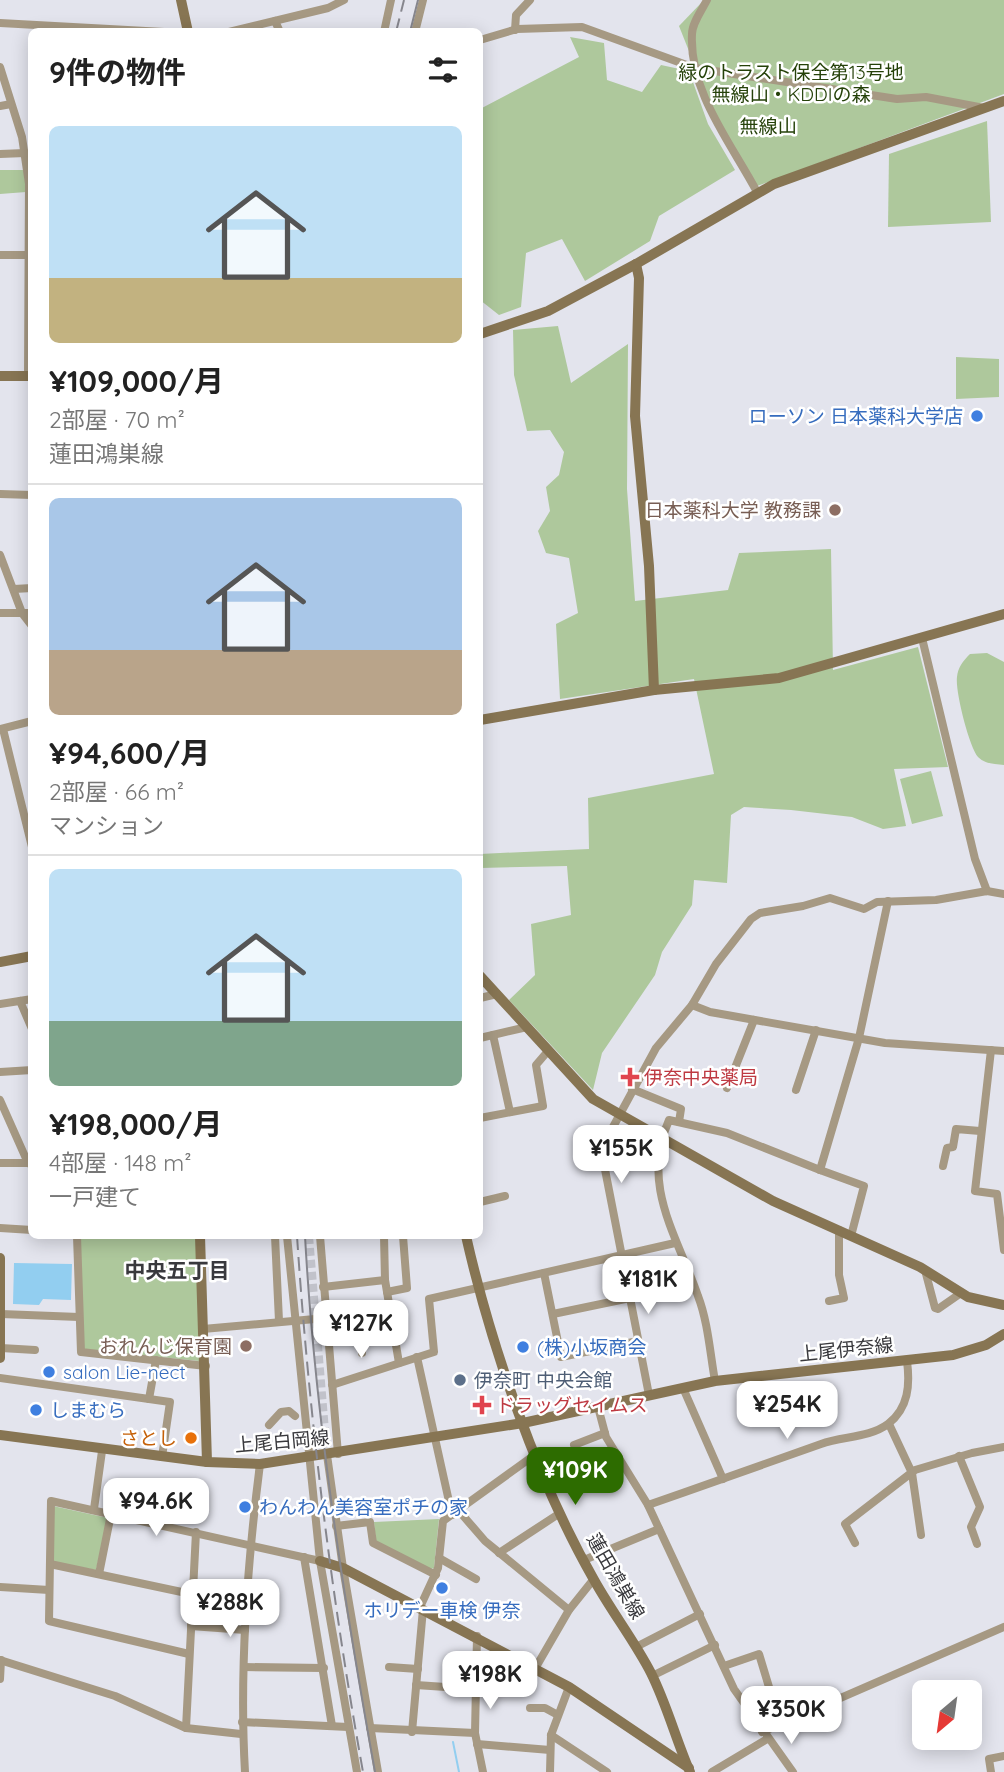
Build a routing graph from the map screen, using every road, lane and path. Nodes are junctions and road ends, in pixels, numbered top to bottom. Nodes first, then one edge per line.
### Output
1 (181, 0) edge
2 (344, 0) edge
3 (391, 0) edge
4 (424, 0) edge
5 (530, 0) edge
6 (707, 0) edge
7 (275, 22) junction
8 (0, 23) edge
9 (91, 28) edge
10 (187, 28) edge
11 (247, 28) edge
12 (278, 28) edge
13 (385, 28) edge
14 (416, 28) edge
15 (515, 30) junction
16 (483, 39) edge
17 (0, 67) edge
18 (695, 68) junction
19 (1004, 100) edge
20 (11, 104) junction
21 (0, 106) edge
22 (984, 108) junction
23 (27, 137) edge
24 (25, 153) junction
25 (0, 154) edge
26 (28, 176) edge
27 (757, 192) junction
28 (0, 255) edge
29 (28, 255) edge
30 (636, 264) junction
31 (483, 333) edge
32 (0, 376) edge
33 (28, 376) edge
34 (0, 494) edge
35 (28, 495) edge
36 (0, 555) edge
37 (14, 589) junction
38 (28, 589) edge
39 (0, 613) edge
40 (27, 613) edge
41 (1004, 614) edge
42 (922, 638) junction
43 (654, 690) junction
44 (483, 719) edge
45 (28, 723) edge
46 (1, 729) edge
47 (28, 832) edge
48 (987, 891) junction
49 (1004, 894) edge
50 (888, 901) junction
51 (28, 957) edge
52 (0, 962) edge
53 (483, 979) edge
54 (497, 994) junction
55 (483, 997) edge
56 (28, 1000) edge
57 (20, 1001) junction
58 (0, 1004) edge
59 (692, 1006) junction
60 (28, 1020) edge
61 (754, 1020) junction
62 (527, 1027) junction
63 (816, 1030) junction
64 (493, 1035) junction
65 (483, 1037) edge
66 (859, 1038) junction
67 (991, 1050) junction
68 (548, 1051) junction
69 (1004, 1051) edge
70 (28, 1070) edge
71 (0, 1072) edge
72 (727, 1088) dead end
73 (632, 1089) junction
74 (796, 1090) dead end
75 (0, 1100) edge
76 (510, 1112) junction
77 (619, 1114) junction
78 (483, 1117) edge
79 (678, 1122) junction
80 (980, 1131) junction
81 (662, 1137) junction
82 (28, 1159) edge
83 (0, 1163) edge
84 (28, 1163) edge
85 (943, 1166) dead end
86 (820, 1170) junction
87 (505, 1196) dead end
88 (483, 1201) edge
89 (0, 1228) edge
90 (28, 1230) edge
91 (839, 1230) junction
92 (851, 1236) junction
93 (77, 1239) edge
94 (200, 1239) edge
95 (275, 1239) edge
96 (287, 1239) edge
97 (320, 1239) edge
98 (384, 1239) edge
99 (403, 1239) edge
100 (467, 1239) edge
101 (675, 1243) junction
102 (1004, 1250) edge
103 (622, 1255) junction
104 (0, 1258) edge
105 (925, 1270) junction
106 (544, 1273) junction
107 (385, 1280) junction
108 (323, 1287) junction
109 (478, 1287) junction
110 (387, 1292) junction
111 (961, 1293) junction
112 (630, 1298) junction
113 (829, 1301) dead end
114 (1004, 1305) edge
115 (1, 1314) edge
116 (553, 1314) junction
117 (79, 1317) junction
118 (315, 1319) dead end
119 (279, 1321) junction
120 (294, 1321) junction
121 (392, 1324) junction
122 (204, 1329) junction
123 (1004, 1334) edge
124 (638, 1340) junction
125 (1, 1348) edge
126 (36, 1349) dead end
127 (362, 1353) dead end
128 (417, 1357) junction
129 (0, 1358) edge
130 (156, 1360) junction
131 (907, 1361) junction
132 (399, 1363) junction
133 (206, 1366) junction
134 (0, 1378) edge
135 (715, 1381) junction
136 (332, 1385) junction
137 (683, 1388) junction
138 (649, 1395) junction
139 (149, 1399) junction
140 (598, 1407) junction
141 (295, 1416) dead end
142 (523, 1423) junction
143 (889, 1424) junction
144 (270, 1425) dead end
145 (605, 1433) junction
146 (0, 1435) edge
147 (435, 1437) junction
148 (574, 1445) dead end
149 (1004, 1447) edge
150 (103, 1451) junction
151 (536, 1454) junction
152 (332, 1455) junction
153 (959, 1456) junction
154 (162, 1457) junction
155 (309, 1458) junction
156 (207, 1462) junction
157 (260, 1464) junction
158 (912, 1473) junction
159 (723, 1479) junction
160 (648, 1505) junction
161 (93, 1510) junction
162 (455, 1513) junction
163 (561, 1513) junction
164 (111, 1514) junction
165 (336, 1526) junction
166 (659, 1529) junction
167 (196, 1532) junction
168 (921, 1535) dead end
169 (855, 1543) dead end
170 (977, 1544) dead end
171 (249, 1545) junction
172 (499, 1553) junction
173 (304, 1557) junction
174 (439, 1558) junction
175 (584, 1560) junction
176 (320, 1561) junction
177 (50, 1564) junction
178 (343, 1568) junction
179 (99, 1574) junction
180 (436, 1575) junction
181 (476, 1579) dead end
182 (593, 1580) junction
183 (0, 1587) edge
184 (49, 1590) junction
185 (191, 1594) junction
186 (422, 1608) junction
187 (569, 1610) junction
188 (700, 1614) junction
189 (191, 1626) junction
190 (1004, 1627) edge
191 (245, 1630) junction
192 (477, 1636) junction
193 (715, 1645) junction
194 (636, 1647) junction
195 (189, 1654) junction
196 (1, 1660) edge
197 (724, 1666) junction
198 (244, 1667) junction
199 (389, 1667) dead end
200 (536, 1667) junction
201 (324, 1668) junction
202 (418, 1669) junction
203 (652, 1676) junction
204 (0, 1679) edge
205 (416, 1685) junction
206 (569, 1686) junction
207 (475, 1689) junction
208 (530, 1708) dead end
209 (746, 1708) junction
210 (556, 1714) junction
211 (242, 1722) junction
212 (332, 1726) junction
213 (348, 1727) junction
214 (186, 1728) junction
215 (370, 1728) junction
216 (412, 1732) junction
217 (475, 1733) junction
218 (242, 1734) junction
219 (551, 1735) junction
220 (765, 1736) junction
221 (477, 1744) junction
222 (550, 1750) junction
223 (1004, 1756) edge
224 (691, 1771) edge
225 (245, 1772) edge
226 (357, 1772) edge
227 (378, 1772) edge
228 (483, 1772) edge
229 (550, 1772) edge
230 (607, 1772) edge
231 (712, 1772) edge
232 (793, 1772) edge
233 (991, 1772) edge

1 - 10 street
2 - 7 street
3 - 13 street
4 - 14 street
5 - 15 street
6 - 18 street
7 - 11 street
7 - 12 street
8 - 9 street
15 - 16 street
15 - 18 street
17 - 20 street
18 - 22 street
18 - 27 street
19 - 22 street
20 - 21 street
20 - 23 street
22 - 27 street
23 - 24 street
24 - 25 street
24 - 26 street
27 - 30 street
28 - 29 street
30 - 31 street
30 - 43 street
32 - 33 street
34 - 35 street
36 - 37 street
37 - 38 street
37 - 40 street
39 - 40 street
41 - 42 street
42 - 43 street
42 - 48 street
43 - 44 street
45 - 46 street
46 - 47 street
48 - 49 street
48 - 50 street
50 - 59 street
50 - 66 street
51 - 52 street
53 - 54 street
54 - 55 street
54 - 62 street
56 - 57 street
57 - 58 street
57 - 60 street
59 - 61 street
59 - 73 street
61 - 63 street
61 - 72 street
62 - 64 street
62 - 68 street
63 - 66 street
63 - 74 street
64 - 65 street
64 - 76 street
66 - 67 street
66 - 86 street
67 - 69 street
67 - 80 street
68 - 76 street
68 - 77 street
70 - 71 street
73 - 77 street
73 - 79 street
75 - 82 street
76 - 78 street
77 - 81 street
77 - 103 street
79 - 81 street
79 - 86 street
80 - 85 street
80 - 102 street
81 - 91 street
81 - 101 street
83 - 84 street
86 - 92 street
87 - 88 street
89 - 90 street
91 - 92 street
91 - 113 street
92 - 105 street
93 - 117 street
94 - 122 street
95 - 119 street
96 - 120 street
97 - 108 street
98 - 107 street
99 - 110 street
100 - 109 street, 蓮田鴻巣線
101 - 103 street
101 - 135 street
103 - 106 street
103 - 112 street
104 - 115 street
105 - 111 street
105 - 111 street
106 - 109 street
106 - 116 street
107 - 108 street
107 - 110 street
108 - 136 street
109 - 128 street
109 - 142 street, 蓮田鴻巣線
110 - 121 street
111 - 114 street
112 - 116 street
112 - 124 street
115 - 117 street
115 - 125 street
116 - 124 street
117 - 130 street
118 - 120 street
119 - 120 street
119 - 122 street
120 - 155 street
121 - 127 street
121 - 132 street
122 - 133 street
123 - 131 street, 上尾伊奈線
124 - 138 street
125 - 126 street
125 - 129 street
128 - 132 street
128 - 147 street
130 - 133 street
130 - 139 street
131 - 135 street, 上尾伊奈線
131 - 143 street
132 - 136 street
133 - 156 street
134 - 139 street
135 - 137 street, 上尾伊奈線
136 - 152 street
137 - 138 street, 上尾伊奈線
137 - 159 street
138 - 140 street, 上尾伊奈線
139 - 154 street
140 - 142 street, 上尾伊奈線
140 - 145 street
141 - 144 street
142 - 147 street, 上尾白岡線
142 - 151 street, 蓮田鴻巣線
143 - 158 street
143 - 159 street
145 - 148 street
145 - 160 street
146 - 150 street, 上尾白岡線
147 - 152 street, 上尾白岡線
147 - 162 street
149 - 153 street
150 - 154 street, 上尾白岡線
150 - 161 street
151 - 162 street
151 - 163 street, 蓮田鴻巣線
152 - 155 street, 上尾白岡線
152 - 165 street
153 - 158 street
153 - 170 street
154 - 156 street, 上尾白岡線
155 - 157 street, 上尾白岡線
155 - 176 street
156 - 157 street, 上尾白岡線
157 - 171 street
158 - 168 street
158 - 169 street
159 - 160 street
160 - 166 street
161 - 164 street
161 - 177 street
162 - 172 street
162 - 174 street
163 - 172 street
163 - 175 street, 蓮田鴻巣線
164 - 167 street
164 - 179 street
165 - 178 street
165 - 180 street
166 - 175 street
166 - 188 street
167 - 171 street
167 - 185 street
171 - 173 street
171 - 191 street
172 - 187 street
173 - 176 street
173 - 201 street
174 - 180 street
174 - 181 street
175 - 182 street, 蓮田鴻巣線
176 - 178 street
176 - 213 street
177 - 179 street
177 - 184 street
178 - 186 street
178 - 215 street
179 - 185 street
180 - 186 street
182 - 187 street
182 - 194 street, 蓮田鴻巣線
183 - 184 street
184 - 195 street
185 - 189 street
186 - 192 street
186 - 202 street
187 - 200 street
188 - 193 street
188 - 194 street
189 - 191 street
189 - 195 street
190 - 220 street
191 - 198 street
192 - 200 street
192 - 207 street
193 - 197 street
193 - 203 street
194 - 203 street, 蓮田鴻巣線
195 - 214 street
196 - 204 street
196 - 214 street
197 - 209 street
197 - 209 street
198 - 201 street
198 - 211 street
199 - 202 street
200 - 206 street
201 - 212 street
202 - 205 street
203 - 224 street, 蓮田鴻巣線
205 - 207 street
205 - 216 street
206 - 210 street
206 - 224 street
207 - 217 street
208 - 210 street
209 - 220 street
210 - 219 street
211 - 212 street
211 - 218 street
212 - 213 street
213 - 226 street
214 - 218 street
215 - 216 street
215 - 227 street
216 - 217 street
217 - 221 street
218 - 225 street
219 - 222 street
219 - 230 street
220 - 231 street
220 - 232 street
221 - 222 street
221 - 228 street
222 - 229 street
223 - 233 street

